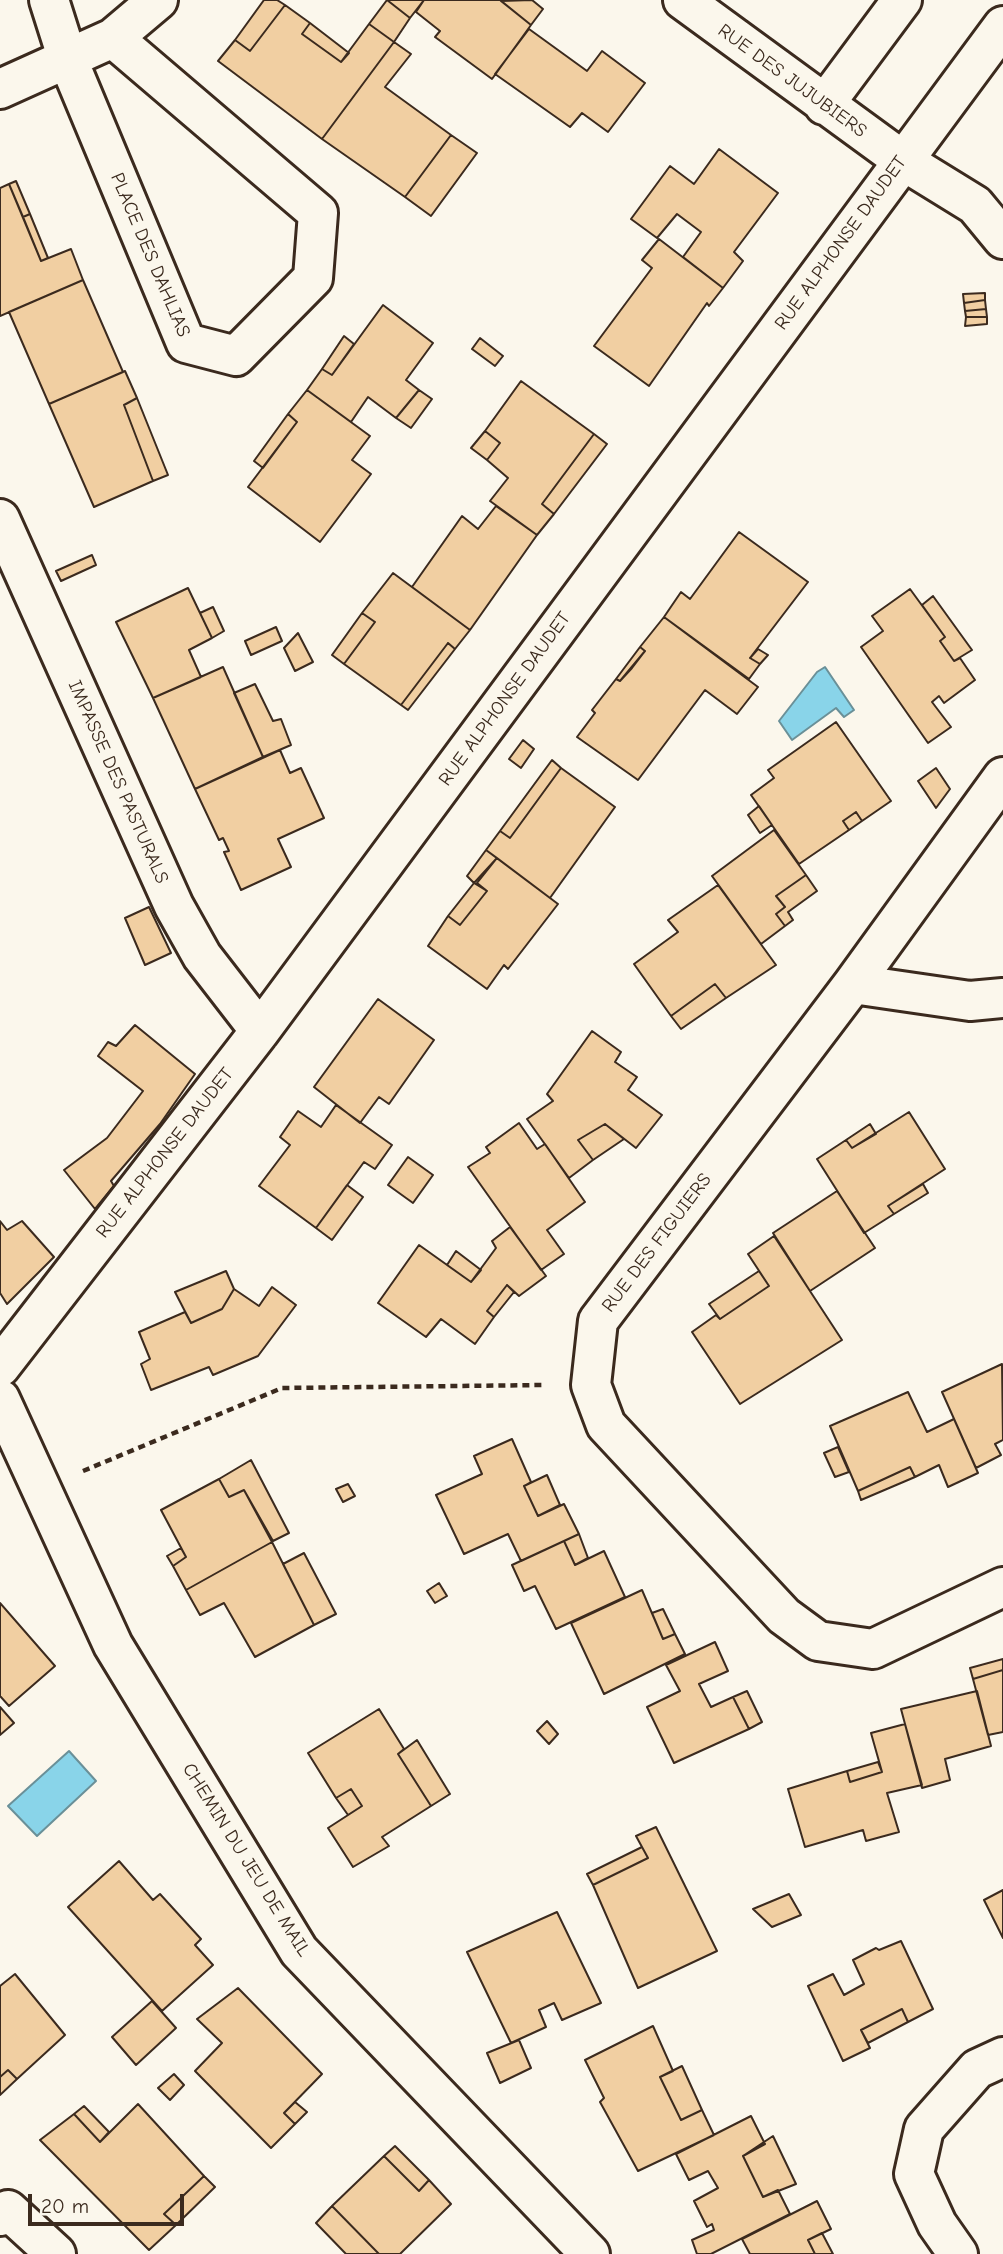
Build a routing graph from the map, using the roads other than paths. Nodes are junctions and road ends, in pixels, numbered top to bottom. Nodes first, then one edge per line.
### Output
1 (49, 0) edge
2 (158, 0) edge
3 (902, 0) edge
4 (695, 4) edge
5 (1003, 26) edge
6 (113, 38) junction
7 (68, 60) junction
8 (0, 89) edge
9 (824, 105) junction
10 (902, 160) junction
11 (1003, 239) edge
12 (0, 519) edge
13 (1003, 776) edge
14 (853, 984) junction
15 (1003, 999) edge
16 (260, 1031) junction
17 (0, 1367) edge
18 (0, 1399) edge
19 (1003, 1587) edge
20 (1003, 2057) edge
21 (0, 2216) edge
22 (56, 2254) edge
23 (590, 2254) edge
24 (958, 2254) edge

1 - 7 street
2 - 6 street
3 - 9 street
4 - 9 street, RUE DES JUJUBIERS
5 - 10 street, RUE ALPHONSE DAUDET
6 - 7 street
6 - 7 street, PLACE DES DAHLIAS
7 - 8 street
9 - 10 street, RUE DES JUJUBIERS
10 - 11 street
10 - 16 street, RUE ALPHONSE DAUDET
12 - 16 street, IMPASSE DES PASTURALS
13 - 14 street, RUE DES FIGUIERS
14 - 15 street
14 - 19 street, RUE DES FIGUIERS
16 - 17 street, RUE ALPHONSE DAUDET
18 - 23 street, CHEMIN DU JEU DE MAIL
20 - 24 street
21 - 22 street

